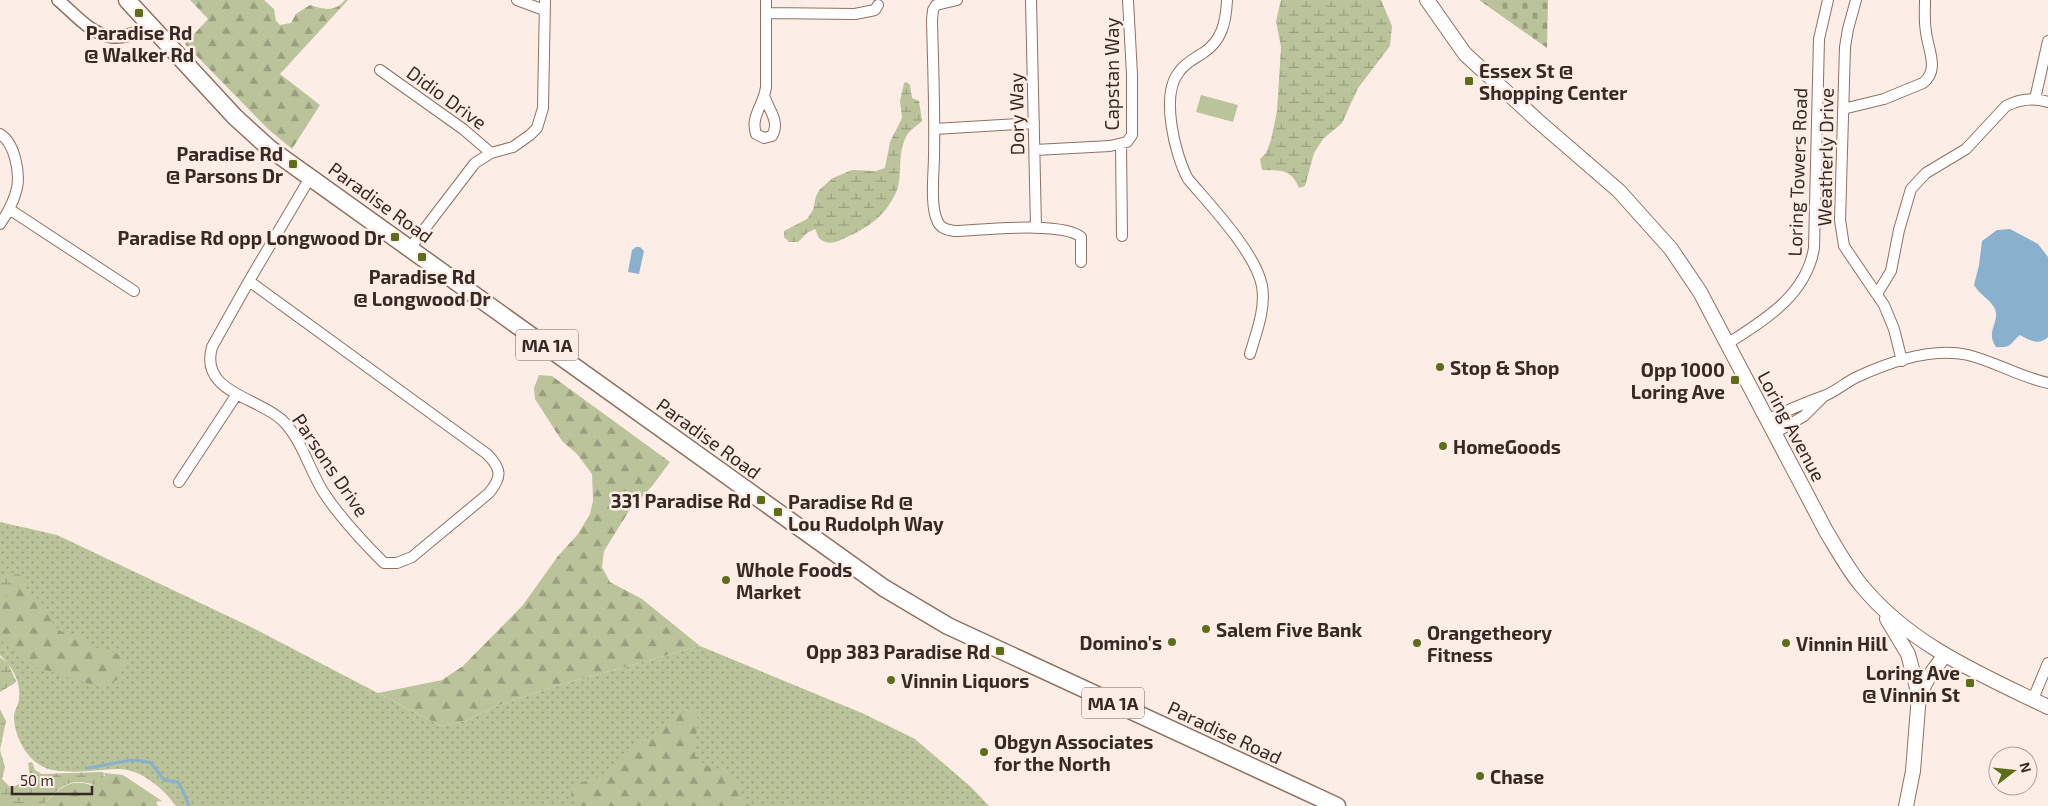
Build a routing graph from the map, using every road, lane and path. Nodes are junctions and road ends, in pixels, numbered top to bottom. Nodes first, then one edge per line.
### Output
1 (58, 0) edge
2 (127, 0) edge
3 (517, 0) edge
4 (766, 0) edge
5 (957, 0) edge
6 (1031, 0) edge
7 (1128, 0) edge
8 (1227, 0) edge
9 (1427, 0) edge
10 (1828, 0) edge
11 (1856, 0) edge
12 (1925, 0) edge
13 (544, 5) edge
14 (878, 5) dead end
15 (766, 13) junction
16 (151, 27) junction
17 (2048, 41) edge
18 (380, 70) dead end
19 (765, 98) dead end
20 (2035, 99) junction
21 (2048, 102) edge
22 (1843, 109) junction
23 (1034, 123) junction
24 (934, 129) junction
25 (0, 134) edge
26 (1121, 144) junction
27 (1035, 150) junction
28 (491, 153) junction
29 (311, 176) junction
30 (9, 209) junction
31 (0, 224) edge
32 (1036, 227) junction
33 (1122, 236) dead end
34 (410, 248) junction
35 (1081, 262) dead end
36 (249, 281) junction
37 (134, 291) dead end
38 (1877, 294) junction
39 (1727, 344) junction
40 (1250, 354) dead end
41 (1902, 361) junction
42 (2048, 383) edge
43 (238, 394) junction
44 (1824, 396) junction
45 (1767, 420) junction
46 (1774, 434) junction
47 (180, 482) dead end
48 (1872, 598) junction
49 (1944, 656) junction
50 (2048, 663) edge
51 (1919, 695) junction
52 (2033, 699) junction
53 (2048, 707) edge
54 (1337, 806) edge
55 (1906, 806) edge

1 - 16 street
2 - 16 highway, Paradise Road / MA 1A
3 - 13 street
4 - 15 street
5 - 24 street
6 - 23 street, Dory Way
7 - 26 street, Capstan Way
8 - 40 street
9 - 39 main road, Loring Avenue
10 - 39 street, Loring Towers Road
11 - 22 street, Weatherly Drive
12 - 22 street
13 - 28 street
14 - 15 street
15 - 19 street
16 - 29 highway, Paradise Road / MA 1A
17 - 20 street
18 - 28 street, Didio Drive
20 - 21 street
20 - 38 street
22 - 38 street, Weatherly Drive
23 - 24 street
23 - 27 street, Dory Way
24 - 32 street
25 - 30 street
26 - 27 street
26 - 33 street
27 - 32 street, Dory Way
28 - 34 street
29 - 34 highway, Paradise Road / MA 1A
29 - 36 street, Parsons Drive
30 - 31 street
30 - 37 street
32 - 35 street
34 - 54 highway, Paradise Road / MA 1A
36 - 43 street, Parsons Drive
36 - 43 street, Parsons Drive
38 - 41 street, Weatherly Drive
39 - 45 main road, Loring Avenue
41 - 42 street
41 - 44 street
43 - 47 street
44 - 45 street
44 - 46 street
45 - 46 main road, Loring Avenue
46 - 48 main road, Loring Avenue
48 - 49 main road, Loring Avenue
48 - 51 main road
49 - 51 main road
49 - 52 main road, Loring Avenue
50 - 52 street
51 - 55 main road
52 - 53 main road, Loring Avenue

